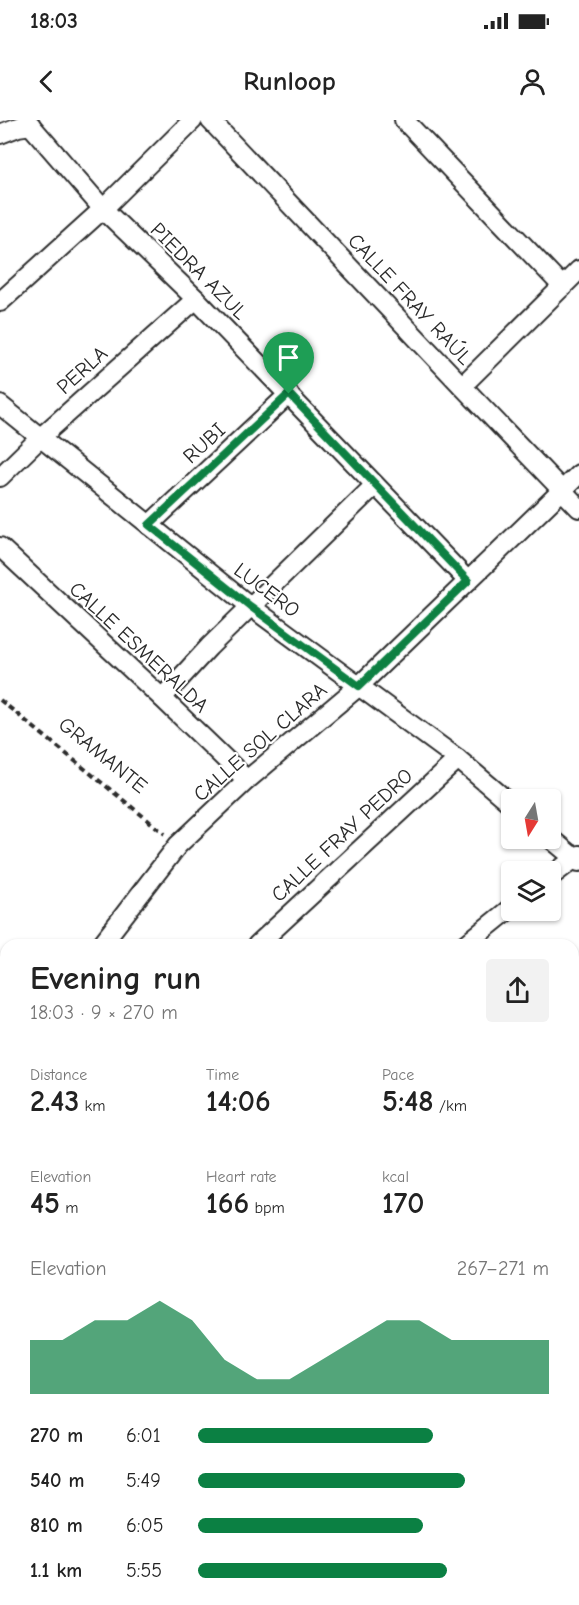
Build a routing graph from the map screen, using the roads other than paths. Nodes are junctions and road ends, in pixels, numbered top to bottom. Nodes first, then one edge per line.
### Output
1 (193, 120) edge
2 (210, 120) edge
3 (404, 120) edge
4 (28, 123) edge
5 (0, 134) edge
6 (103, 209) junction
7 (579, 270) edge
8 (563, 287) junction
9 (196, 299) junction
10 (0, 302) edge
11 (462, 386) junction
12 (289, 394) junction
13 (0, 405) edge
14 (41, 437) junction
15 (579, 474) edge
16 (0, 477) edge
17 (375, 485) junction
18 (562, 490) junction
19 (579, 508) edge
20 (149, 525) junction
21 (0, 547) edge
22 (468, 581) junction
23 (250, 606) junction
24 (359, 686) junction
25 (162, 698) junction
26 (458, 759) junction
27 (247, 780) junction
28 (501, 796) edge
29 (561, 846) edge
30 (578, 859) edge
31 (561, 871) edge
32 (501, 916) edge
33 (106, 939) edge
34 (263, 939) edge
35 (472, 939) edge

1 - 6 street
2 - 11 street, CALLE FRAY RAÚL
3 - 8 street
4 - 5 street
4 - 6 street, PIEDRA AZUL
6 - 9 street, PIEDRA AZUL
6 - 10 street
7 - 8 street
8 - 11 street
9 - 12 street, PIEDRA AZUL
9 - 14 street, PERLA
11 - 18 street, CALLE FRAY RAÚL
12 - 17 street, PIEDRA AZUL
12 - 20 street, RUBI
13 - 14 street, LUCERO
14 - 16 street, PERLA
14 - 20 street, LUCERO
15 - 18 street, CALLE SOL CLARA
17 - 22 street, PIEDRA AZUL
17 - 23 street
18 - 19 street, CALLE FRAY RAÚL
18 - 22 street, CALLE SOL CLARA
20 - 23 street, LUCERO
21 - 25 street, CALLE ESMERALDA
22 - 24 street, CALLE SOL CLARA
23 - 24 street, LUCERO
23 - 25 street
24 - 26 street, LUCERO
24 - 27 street, CALLE SOL CLARA
25 - 27 street, CALLE ESMERALDA
26 - 28 street, LUCERO
26 - 34 street, CALLE FRAY PEDRO
27 - 33 street, CALLE SOL CLARA
29 - 30 street
30 - 31 street
32 - 35 street

